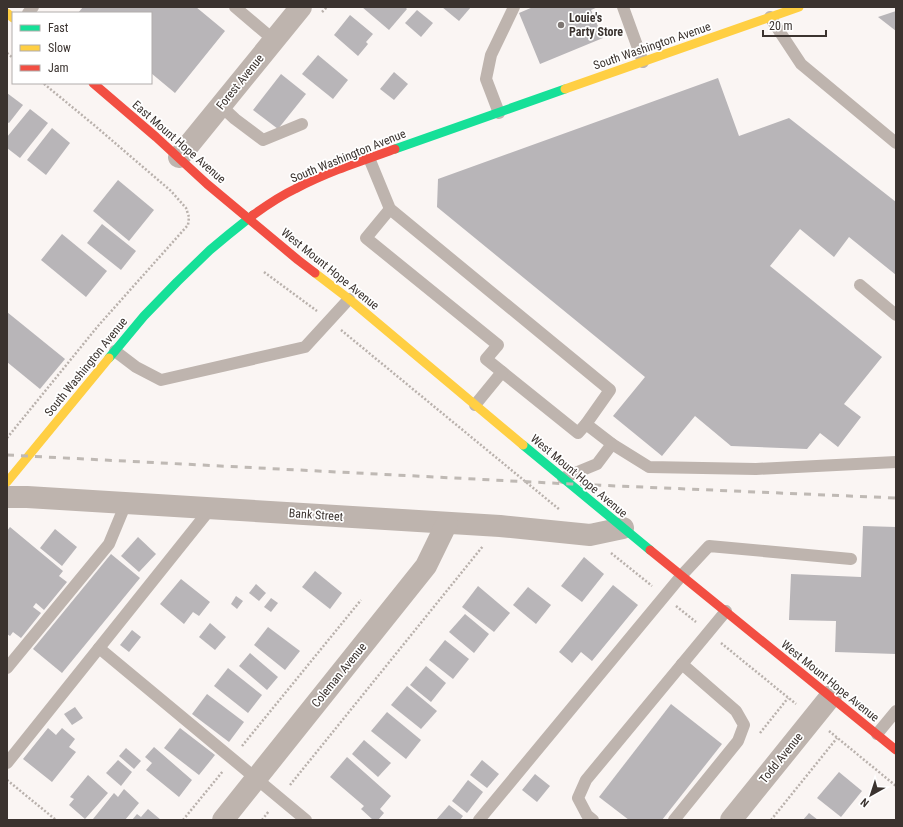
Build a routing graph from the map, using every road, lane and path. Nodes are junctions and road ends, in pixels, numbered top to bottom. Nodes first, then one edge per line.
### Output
1 (236, 7) edge
2 (301, 7) edge
3 (514, 7) edge
4 (622, 7) edge
5 (798, 7) edge
6 (770, 17) junction
7 (274, 40) junction
8 (643, 62) junction
9 (44, 84) edge
10 (94, 84) edge
11 (221, 106) junction
12 (499, 113) junction
13 (302, 124) dead end
14 (896, 143) edge
15 (179, 157) junction
16 (369, 158) junction
17 (390, 209) junction
18 (249, 218) junction
19 (860, 285) dead end
20 (349, 299) junction
21 (896, 315) edge
22 (115, 351) junction
23 (502, 372) junction
24 (475, 405) junction
25 (586, 424) junction
26 (7, 438) edge
27 (612, 444) junction
28 (896, 462) edge
29 (564, 478) junction
30 (7, 482) edge
31 (7, 497) edge
32 (126, 503) junction
33 (211, 508) junction
34 (447, 523) junction
35 (500, 526) junction
36 (623, 528) junction
37 (851, 559) dead end
38 (682, 575) junction
39 (361, 600) dead end
40 (726, 611) junction
41 (99, 648) junction
42 (682, 664) junction
43 (7, 668) edge
44 (831, 696) junction
45 (896, 711) edge
46 (877, 734) junction
47 (837, 738) dead end
48 (896, 750) edge
49 (232, 759) junction
50 (7, 763) edge
51 (256, 779) junction
52 (7, 780) edge
53 (279, 798) junction
54 (56, 820) edge
55 (183, 820) edge
56 (223, 820) edge
57 (262, 820) edge
58 (306, 820) edge
59 (479, 820) edge
60 (593, 820) edge
61 (674, 820) edge
62 (731, 820) edge
63 (771, 820) edge

1 - 7 lane
2 - 7 street, Forest Avenue
3 - 12 lane
4 - 8 lane
5 - 6 street, South Washington Avenue
6 - 8 street, South Washington Avenue
6 - 14 lane
7 - 11 street, Forest Avenue
8 - 12 street, South Washington Avenue
9 - 26 path
10 - 15 street, East Mount Hope Avenue
11 - 13 lane
11 - 15 street, Forest Avenue
12 - 16 street, South Washington Avenue
15 - 18 street, East Mount Hope Avenue
16 - 17 lane
16 - 18 street, South Washington Avenue
17 - 23 lane
17 - 25 lane
18 - 20 street, West Mount Hope Avenue
18 - 22 street, South Washington Avenue
19 - 21 lane
20 - 22 lane
20 - 24 street, West Mount Hope Avenue
22 - 30 street, South Washington Avenue
23 - 24 lane
23 - 25 lane
24 - 29 street, West Mount Hope Avenue
25 - 27 lane
27 - 28 lane
27 - 29 lane
29 - 36 street, West Mount Hope Avenue
31 - 32 street, Bank Street
32 - 33 street, Bank Street
32 - 43 lane
33 - 34 street, Bank Street
33 - 41 lane
34 - 35 street, Bank Street
34 - 51 street, Coleman Avenue
35 - 36 street, Bank Street
35 - 53 path
36 - 38 street, West Mount Hope Avenue
37 - 38 lane
38 - 40 street, West Mount Hope Avenue
38 - 59 lane
39 - 49 path
40 - 42 lane
40 - 44 street, West Mount Hope Avenue
41 - 49 lane
41 - 50 lane
42 - 60 lane
42 - 61 lane
44 - 46 street, West Mount Hope Avenue
44 - 62 street, Todd Avenue
45 - 46 lane
46 - 48 street, West Mount Hope Avenue
47 - 63 path
49 - 51 lane
49 - 55 path
51 - 53 lane
51 - 56 street, Coleman Avenue
52 - 54 path
53 - 57 path
53 - 58 lane

